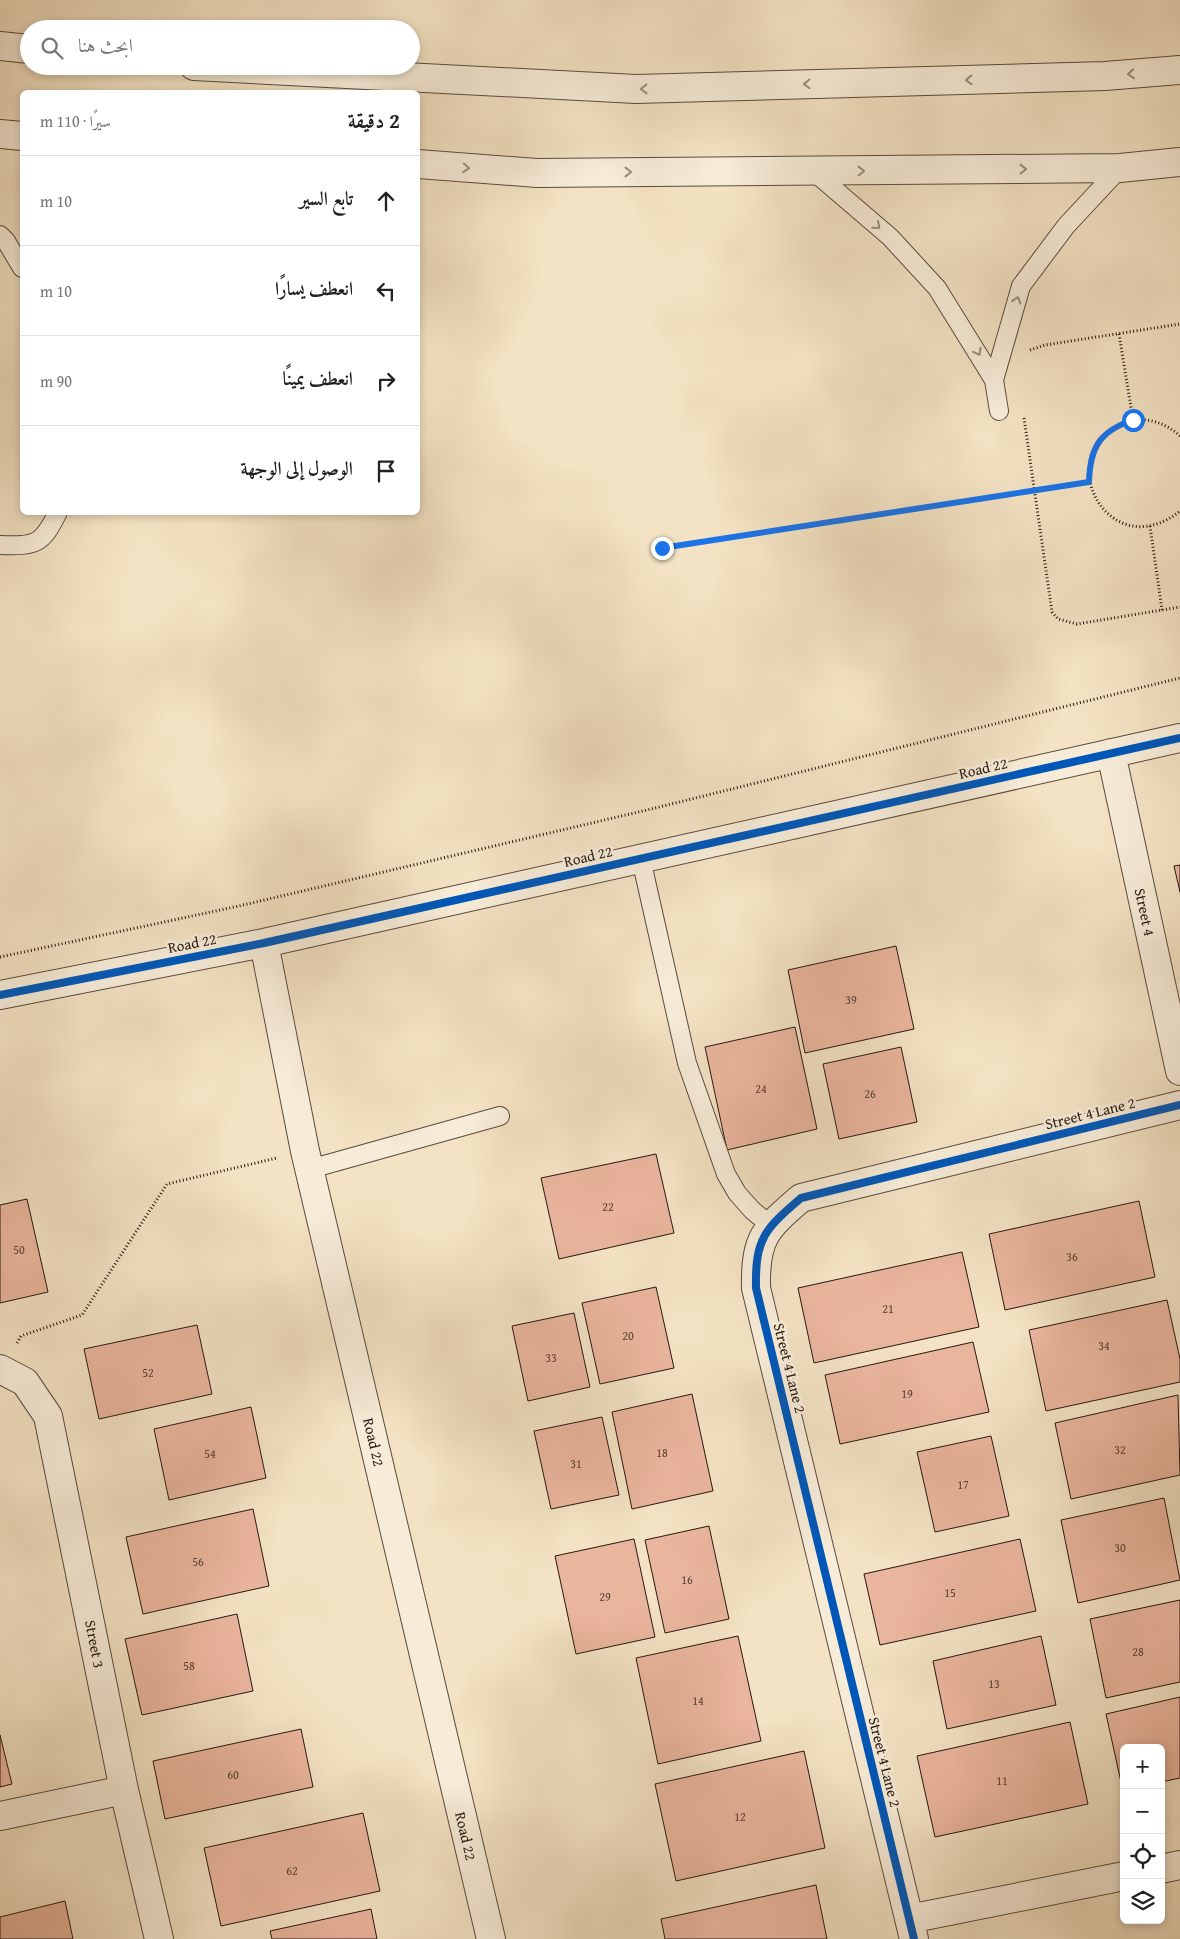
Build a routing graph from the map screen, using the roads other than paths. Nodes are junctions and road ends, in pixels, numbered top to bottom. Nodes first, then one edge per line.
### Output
1 (0, 46) edge
2 (20, 48) edge
3 (1180, 70) edge
4 (367, 75) edge
5 (0, 134) edge
6 (20, 136) edge
7 (1180, 162) edge
8 (420, 164) edge
9 (1120, 168) junction
10 (813, 171) junction
11 (0, 235) edge
12 (20, 265) edge
13 (994, 380) junction
14 (999, 410) dead end
15 (56, 515) edge
16 (0, 545) edge
17 (1180, 738) edge
18 (1111, 753) junction
19 (641, 859) junction
20 (264, 943) junction
21 (0, 995) edge
22 (1180, 1071) edge
23 (1180, 1105) edge
24 (500, 1116) dead end
25 (308, 1160) junction
26 (770, 1225) junction
27 (1, 1369) edge
28 (124, 1790) junction
29 (0, 1816) edge
30 (1180, 1865) edge
31 (1165, 1868) edge
32 (1120, 1877) edge
33 (912, 1929) edge
34 (159, 1939) edge
35 (491, 1939) edge

1 - 2 street
3 -> 4 street
5 - 6 street
7 - 9 street
8 -> 10 street
10 -> 9 street
13 -> 9 lane
10 -> 13 lane
11 - 12 lane
13 - 14 lane
15 - 16 lane
17 - 18 street, Road 22
18 - 19 street, Road 22
18 - 22 street, Street 4
19 - 20 street, Road 22
19 - 26 lane
20 - 21 street, Road 22
20 - 25 street, Road 22
23 - 26 street, Street 4 Lane 2
24 - 25 lane
25 - 35 street, Road 22
26 - 33 street, Street 4 Lane 2
27 - 28 street, Street 3
28 - 29 street
28 - 34 street, Street 3
30 - 31 street
32 - 33 street, Street 4 Lane 2

